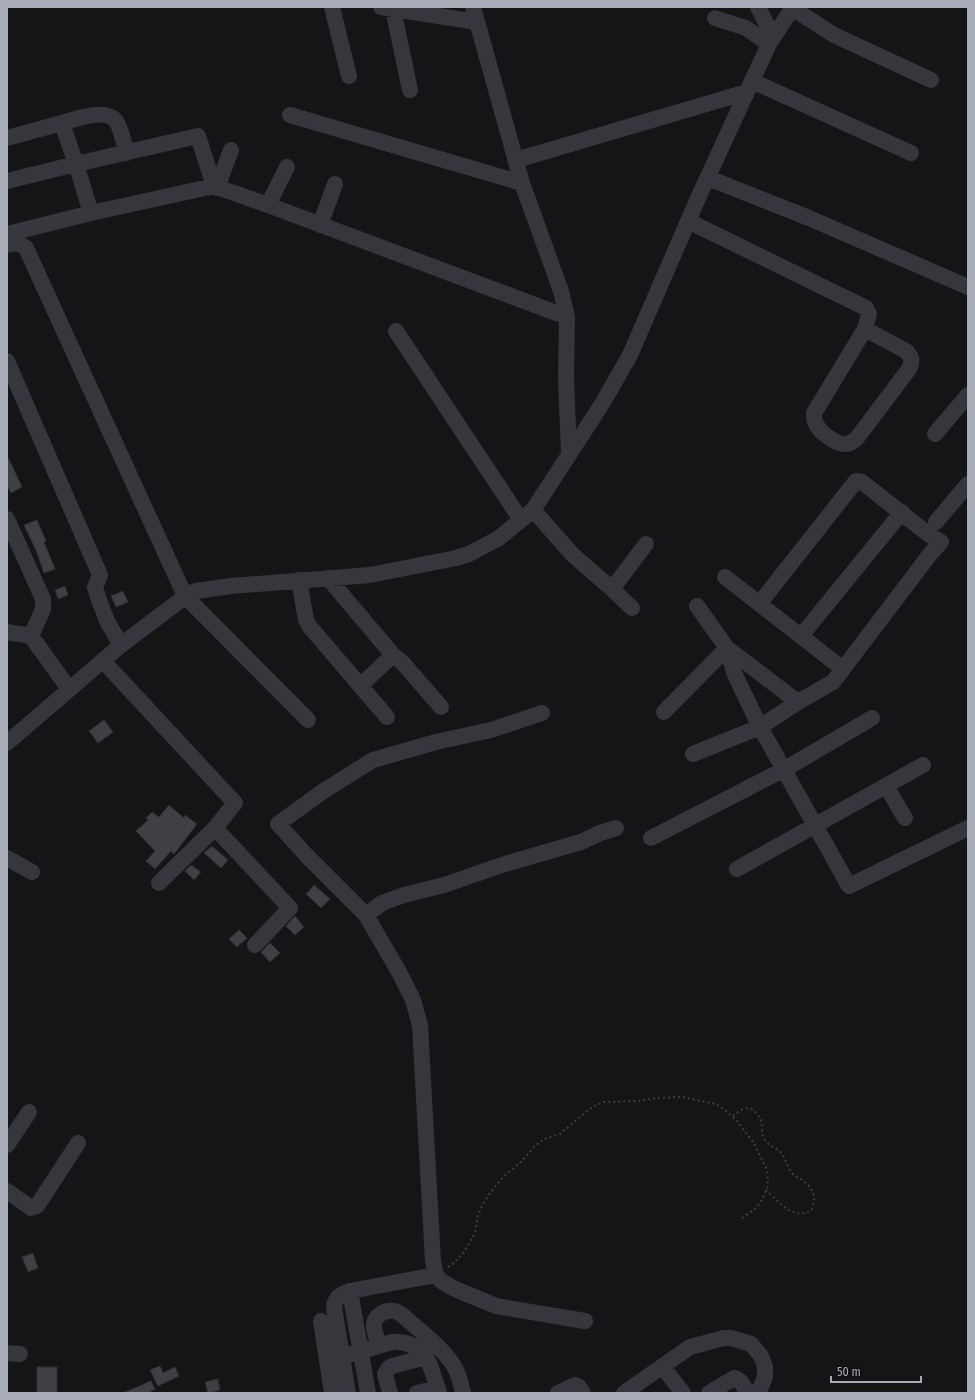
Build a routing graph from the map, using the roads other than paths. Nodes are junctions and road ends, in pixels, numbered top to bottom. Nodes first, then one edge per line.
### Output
1 (332, 7) edge
2 (758, 7) edge
3 (387, 8) edge
4 (792, 8) edge
5 (475, 14) edge
6 (715, 18) dead end
7 (771, 40) junction
8 (349, 76) dead end
9 (931, 80) dead end
10 (750, 86) junction
11 (410, 90) dead end
12 (290, 114) dead end
13 (62, 123) junction
14 (7, 138) edge
15 (230, 150) dead end
16 (127, 153) junction
17 (911, 153) dead end
18 (516, 160) junction
19 (76, 164) junction
20 (287, 167) dead end
21 (708, 178) junction
22 (7, 181) edge
23 (522, 183) junction
24 (335, 184) dead end
25 (215, 187) junction
26 (268, 205) junction
27 (91, 213) junction
28 (688, 221) junction
29 (320, 224) junction
30 (7, 234) edge
31 (7, 245) edge
32 (968, 287) edge
33 (567, 318) junction
34 (865, 329) junction
35 (396, 331) dead end
36 (7, 361) edge
37 (968, 395) edge
38 (935, 434) dead end
39 (569, 453) junction
40 (968, 484) edge
41 (902, 512) junction
42 (527, 515) junction
43 (7, 519) edge
44 (936, 522) dead end
45 (646, 544) dead end
46 (725, 577) dead end
47 (328, 578) junction
48 (299, 580) junction
49 (612, 589) junction
50 (185, 596) junction
51 (759, 604) junction
52 (697, 606) dead end
53 (632, 608) dead end
54 (7, 632) edge
55 (31, 636) junction
56 (801, 636) junction
57 (121, 645) junction
58 (727, 648) junction
59 (393, 655) junction
60 (103, 661) junction
61 (843, 669) junction
62 (360, 686) junction
63 (69, 689) junction
64 (798, 702) junction
65 (441, 707) dead end
66 (664, 712) dead end
67 (542, 713) dead end
68 (387, 717) dead end
69 (872, 718) dead end
70 (308, 720) dead end
71 (760, 727) junction
72 (7, 743) edge
73 (693, 754) dead end
74 (923, 765) dead end
75 (785, 770) junction
76 (886, 786) junction
77 (905, 818) dead end
78 (816, 824) junction
79 (215, 828) junction
80 (616, 828) dead end
81 (968, 828) edge
82 (651, 838) dead end
83 (7, 858) edge
84 (737, 869) dead end
85 (32, 872) dead end
86 (159, 883) dead end
87 (366, 914) junction
88 (255, 946) dead end
89 (29, 1112) dead end
90 (78, 1143) dead end
91 (7, 1145) edge
92 (7, 1191) edge
93 (436, 1275) junction
94 (350, 1291) junction
95 (321, 1321) dead end
96 (585, 1321) dead end
97 (379, 1346) junction
98 (361, 1352) junction
99 (341, 1357) junction
100 (426, 1357) junction
101 (662, 1366) junction
102 (438, 1391) edge
103 (332, 1393) edge
104 (348, 1393) edge
105 (368, 1393) edge
106 (390, 1393) edge
107 (417, 1393) edge
108 (463, 1393) edge
109 (558, 1393) edge
110 (583, 1393) edge
111 (624, 1393) edge
112 (683, 1393) edge
113 (709, 1393) edge
114 (747, 1393) edge
115 (756, 1393) edge

1 - 8 street
2 - 7 street
3 - 5 street
3 - 11 street
4 - 7 street
4 - 9 street
5 - 18 street
6 - 7 street
7 - 10 street
10 - 17 street
10 - 18 street
10 - 21 street
12 - 23 street
13 - 14 street
13 - 16 street
13 - 19 street
15 - 25 street
16 - 19 street
16 - 25 street
18 - 23 street
19 - 22 street
19 - 27 street
20 - 26 street
21 - 28 street
21 - 32 street
23 - 33 street
24 - 29 street
25 - 26 street
25 - 27 street
26 - 29 street
27 - 30 street
28 - 34 street
28 - 39 street
29 - 33 street
31 - 50 street
33 - 39 street
34 - 34 street
35 - 42 street
36 - 57 street
37 - 38 street
39 - 42 street
40 - 44 street
41 - 51 street
41 - 56 street
41 - 61 street
42 - 47 street
42 - 49 street
43 - 55 street
45 - 49 street
46 - 51 street
47 - 48 street
47 - 59 street
48 - 50 street
48 - 62 street
49 - 53 street
50 - 57 street
50 - 70 street
51 - 56 street
52 - 58 street
54 - 55 street
55 - 63 street
56 - 61 street
57 - 60 street
58 - 64 street
58 - 66 street
58 - 71 street
59 - 62 street
59 - 65 street
60 - 63 street
60 - 79 street
61 - 64 street
62 - 68 street
63 - 72 street
64 - 71 street
67 - 87 street
69 - 75 street
71 - 73 street
71 - 75 street
74 - 76 street
75 - 78 street
75 - 82 street
76 - 77 street
76 - 78 street
78 - 81 street
78 - 84 street
79 - 86 street
79 - 88 street
80 - 87 street
83 - 85 street
87 - 93 street
89 - 91 street
90 - 92 street
93 - 94 street
93 - 96 street
94 - 98 street
94 - 99 street
95 - 103 street
97 - 98 street
97 - 100 street
97 - 108 street
98 - 99 street
98 - 105 street
99 - 104 street
100 - 102 street
100 - 106 street
101 - 111 street
101 - 112 street
101 - 115 street
102 - 107 street
109 - 110 street
113 - 114 street

